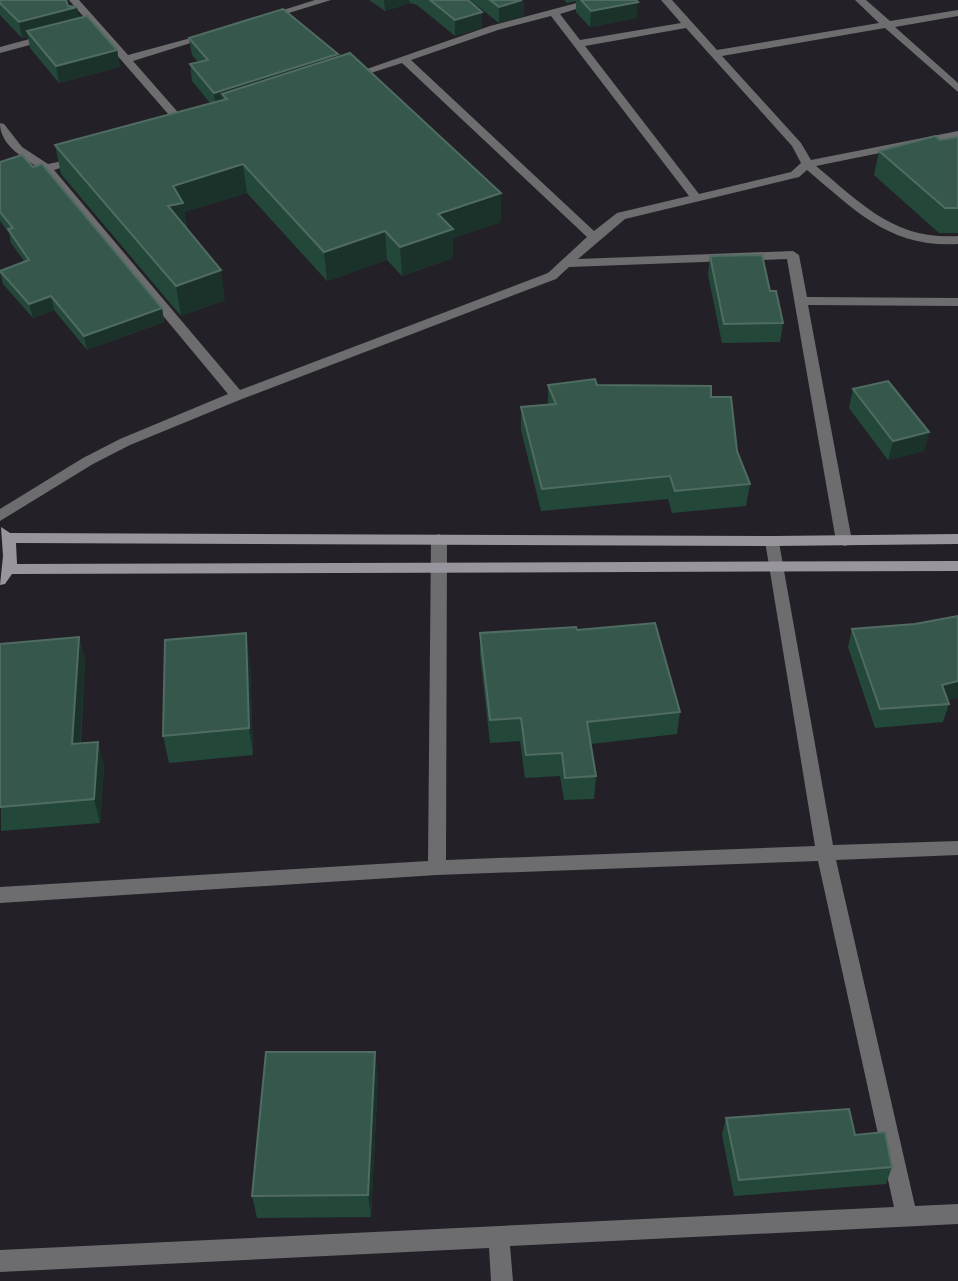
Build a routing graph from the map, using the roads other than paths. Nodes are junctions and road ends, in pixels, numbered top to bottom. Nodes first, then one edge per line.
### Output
1 (74, 0) edge
2 (274, 0) edge
3 (326, 0) edge
4 (600, 0) edge
5 (666, 0) edge
6 (860, 0) edge
7 (286, 11) junction
8 (553, 12) junction
9 (958, 13) edge
10 (482, 19) edge
11 (257, 20) edge
12 (298, 22) edge
13 (96, 25) junction
14 (688, 25) junction
15 (888, 25) junction
16 (82, 28) edge
17 (228, 28) edge
18 (494, 28) junction
19 (55, 36) edge
20 (577, 44) junction
21 (0, 50) edge
22 (714, 54) junction
23 (127, 59) junction
24 (404, 59) junction
25 (345, 64) edge
26 (356, 75) junction
27 (342, 79) edge
28 (958, 89) edge
29 (200, 124) edge
30 (0, 126) edge
31 (186, 128) junction
32 (172, 132) edge
33 (958, 134) edge
34 (88, 156) edge
35 (807, 164) junction
36 (46, 168) junction
37 (696, 198) junction
38 (595, 238) junction
39 (958, 240) edge
40 (568, 263) junction
41 (801, 301) junction
42 (958, 302) edge
43 (237, 396) junction
44 (0, 516) edge
45 (4, 534) edge
46 (439, 539) junction
47 (958, 539) edge
48 (773, 541) junction
49 (844, 541) junction
50 (439, 566) junction
51 (958, 566) edge
52 (777, 567) junction
53 (4, 574) edge
54 (958, 848) edge
55 (825, 853) junction
56 (437, 868) junction
57 (0, 895) edge
58 (958, 1214) edge
59 (907, 1217) junction
60 (499, 1237) junction
61 (0, 1261) edge
62 (502, 1281) edge

1 - 13 street
2 - 7 street
3 - 7 street
4 - 8 street
5 - 14 street
6 - 15 street
7 - 11 street
7 - 12 street
8 - 18 street
8 - 20 street
9 - 15 street
10 - 18 street
13 - 16 street
13 - 23 street
14 - 20 street
14 - 22 street
15 - 22 street
15 - 28 street
17 - 23 street
18 - 24 street
19 - 21 street
20 - 37 street
22 - 35 street
23 - 31 street
24 - 26 street
24 - 38 street
25 - 26 street
26 - 27 street
29 - 31 street
30 - 36 street
31 - 32 street
33 - 35 street
34 - 36 street
35 - 37 street
35 - 39 street
36 - 43 street
37 - 38 street
38 - 40 street
40 - 41 street
40 - 43 street
41 - 42 street
41 - 49 street
43 - 44 street
45 - 46 main road
45 - 53 main road
46 - 48 main road
46 - 50 street
47 - 49 main road
48 - 49 main road
48 - 52 street
50 - 52 main road
50 - 53 main road
50 - 56 street
51 - 52 main road
52 - 55 street
54 - 55 street
55 - 56 street
55 - 59 street
56 - 57 street
58 - 59 street
59 - 60 street
60 - 61 street
60 - 62 street

